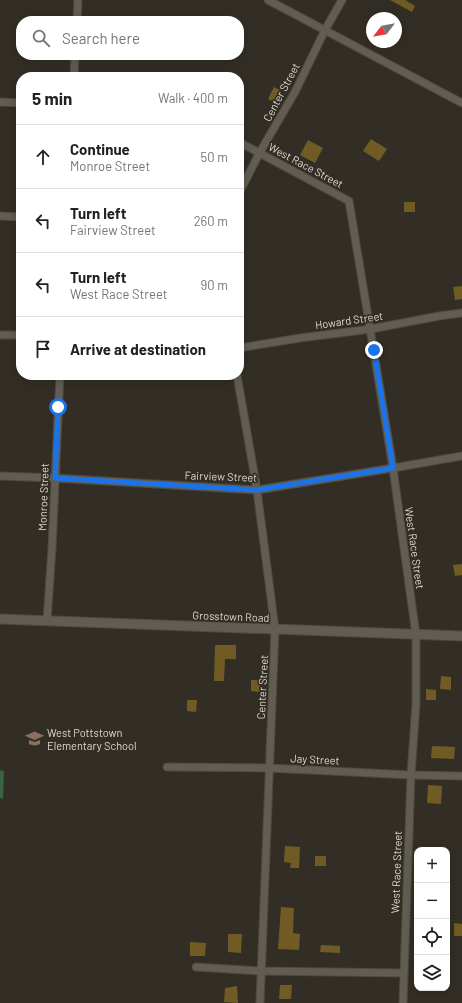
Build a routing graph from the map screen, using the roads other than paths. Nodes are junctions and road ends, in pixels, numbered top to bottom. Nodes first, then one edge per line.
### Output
1 (78, 0) edge
2 (268, 0) edge
3 (342, 0) edge
4 (77, 16) edge
5 (325, 30) junction
6 (75, 60) edge
7 (74, 72) edge
8 (0, 102) edge
9 (16, 103) edge
10 (462, 103) edge
11 (244, 144) edge
12 (260, 152) junction
13 (244, 183) edge
14 (0, 216) edge
15 (16, 217) edge
16 (462, 312) edge
17 (371, 329) junction
18 (0, 335) edge
19 (16, 335) edge
20 (244, 347) edge
21 (60, 380) edge
22 (238, 380) edge
23 (462, 456) edge
24 (393, 468) junction
25 (0, 476) edge
26 (55, 478) junction
27 (257, 490) junction
28 (0, 619) edge
29 (47, 621) junction
30 (275, 630) junction
31 (416, 635) junction
32 (462, 636) edge
33 (167, 767) dead end
34 (269, 768) junction
35 (411, 775) junction
36 (462, 776) edge
37 (196, 967) dead end
38 (261, 971) junction
39 (403, 973) junction
40 (260, 1003) edge
41 (403, 1003) edge

1 - 4 street
2 - 5 street
3 - 5 street, Center Street
5 - 10 street
5 - 12 street, Center Street
6 - 7 street
8 - 9 street
11 - 12 street
12 - 13 street, Center Street
12 - 17 street, West Race Street
14 - 15 street
16 - 17 street, Howard Street
17 - 20 street, Howard Street
17 - 24 street, West Race Street
18 - 19 street
21 - 26 street, Monroe Street
22 - 27 street, Center Street
23 - 24 street, Fairview Street
24 - 27 street, Fairview Street
24 - 31 street, West Race Street
25 - 26 street, Fairview Street
26 - 27 street, Fairview Street
26 - 29 street, Monroe Street
27 - 30 street, Center Street
28 - 29 street, Grosstown Road
29 - 30 street, Grosstown Road
30 - 31 street, Grosstown Road
30 - 34 street, Center Street
31 - 32 street, Grosstown Road
31 - 35 street, West Race Street
33 - 34 street, Jay Street
34 - 35 street, Jay Street
34 - 38 street, Center Street
35 - 36 street, Jay Street
35 - 39 street, West Race Street
37 - 38 street
38 - 39 street
38 - 40 street, Center Street
39 - 41 street, West Race Street

